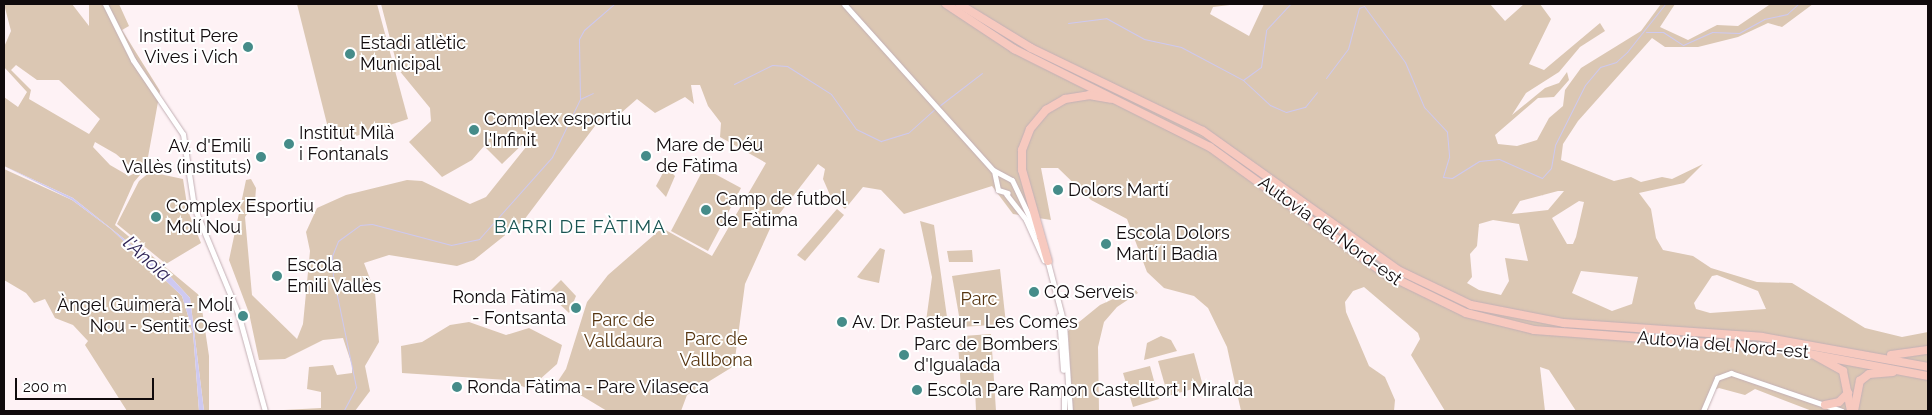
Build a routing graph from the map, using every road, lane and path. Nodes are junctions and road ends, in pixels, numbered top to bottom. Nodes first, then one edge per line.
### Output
1 (105, 4) edge
2 (844, 4) edge
3 (946, 4) edge
4 (959, 4) edge
5 (1141, 110) junction
6 (1000, 179) junction
7 (1012, 189) junction
8 (1006, 194) junction
9 (1048, 261) junction
10 (1928, 350) edge
11 (1807, 352) junction
12 (1879, 356) junction
13 (1928, 367) edge
14 (1917, 373) junction
15 (1928, 376) edge
16 (1848, 394) junction
17 (1825, 405) junction
18 (1855, 410) edge
19 (265, 411) edge
20 (1064, 411) edge
21 (1070, 411) edge
22 (1703, 411) edge
23 (1842, 411) edge

1 - 19 street
2 - 6 street
3 - 5 highway, Autovia del Nord-est
4 - 12 highway, Autovia del Nord-est
5 - 9 highway
5 - 11 highway, Autovia del Nord-est
6 - 7 street
6 - 8 street
7 - 8 street
7 - 9 street
8 - 20 street
9 - 21 street
10 - 12 highway
11 - 14 highway, Autovia del Nord-est
11 - 16 highway
12 - 13 highway, Autovia del Nord-est
14 - 15 highway, Autovia del Nord-est
14 - 18 highway
16 - 17 highway
16 - 18 highway
17 - 22 street
17 - 23 street

